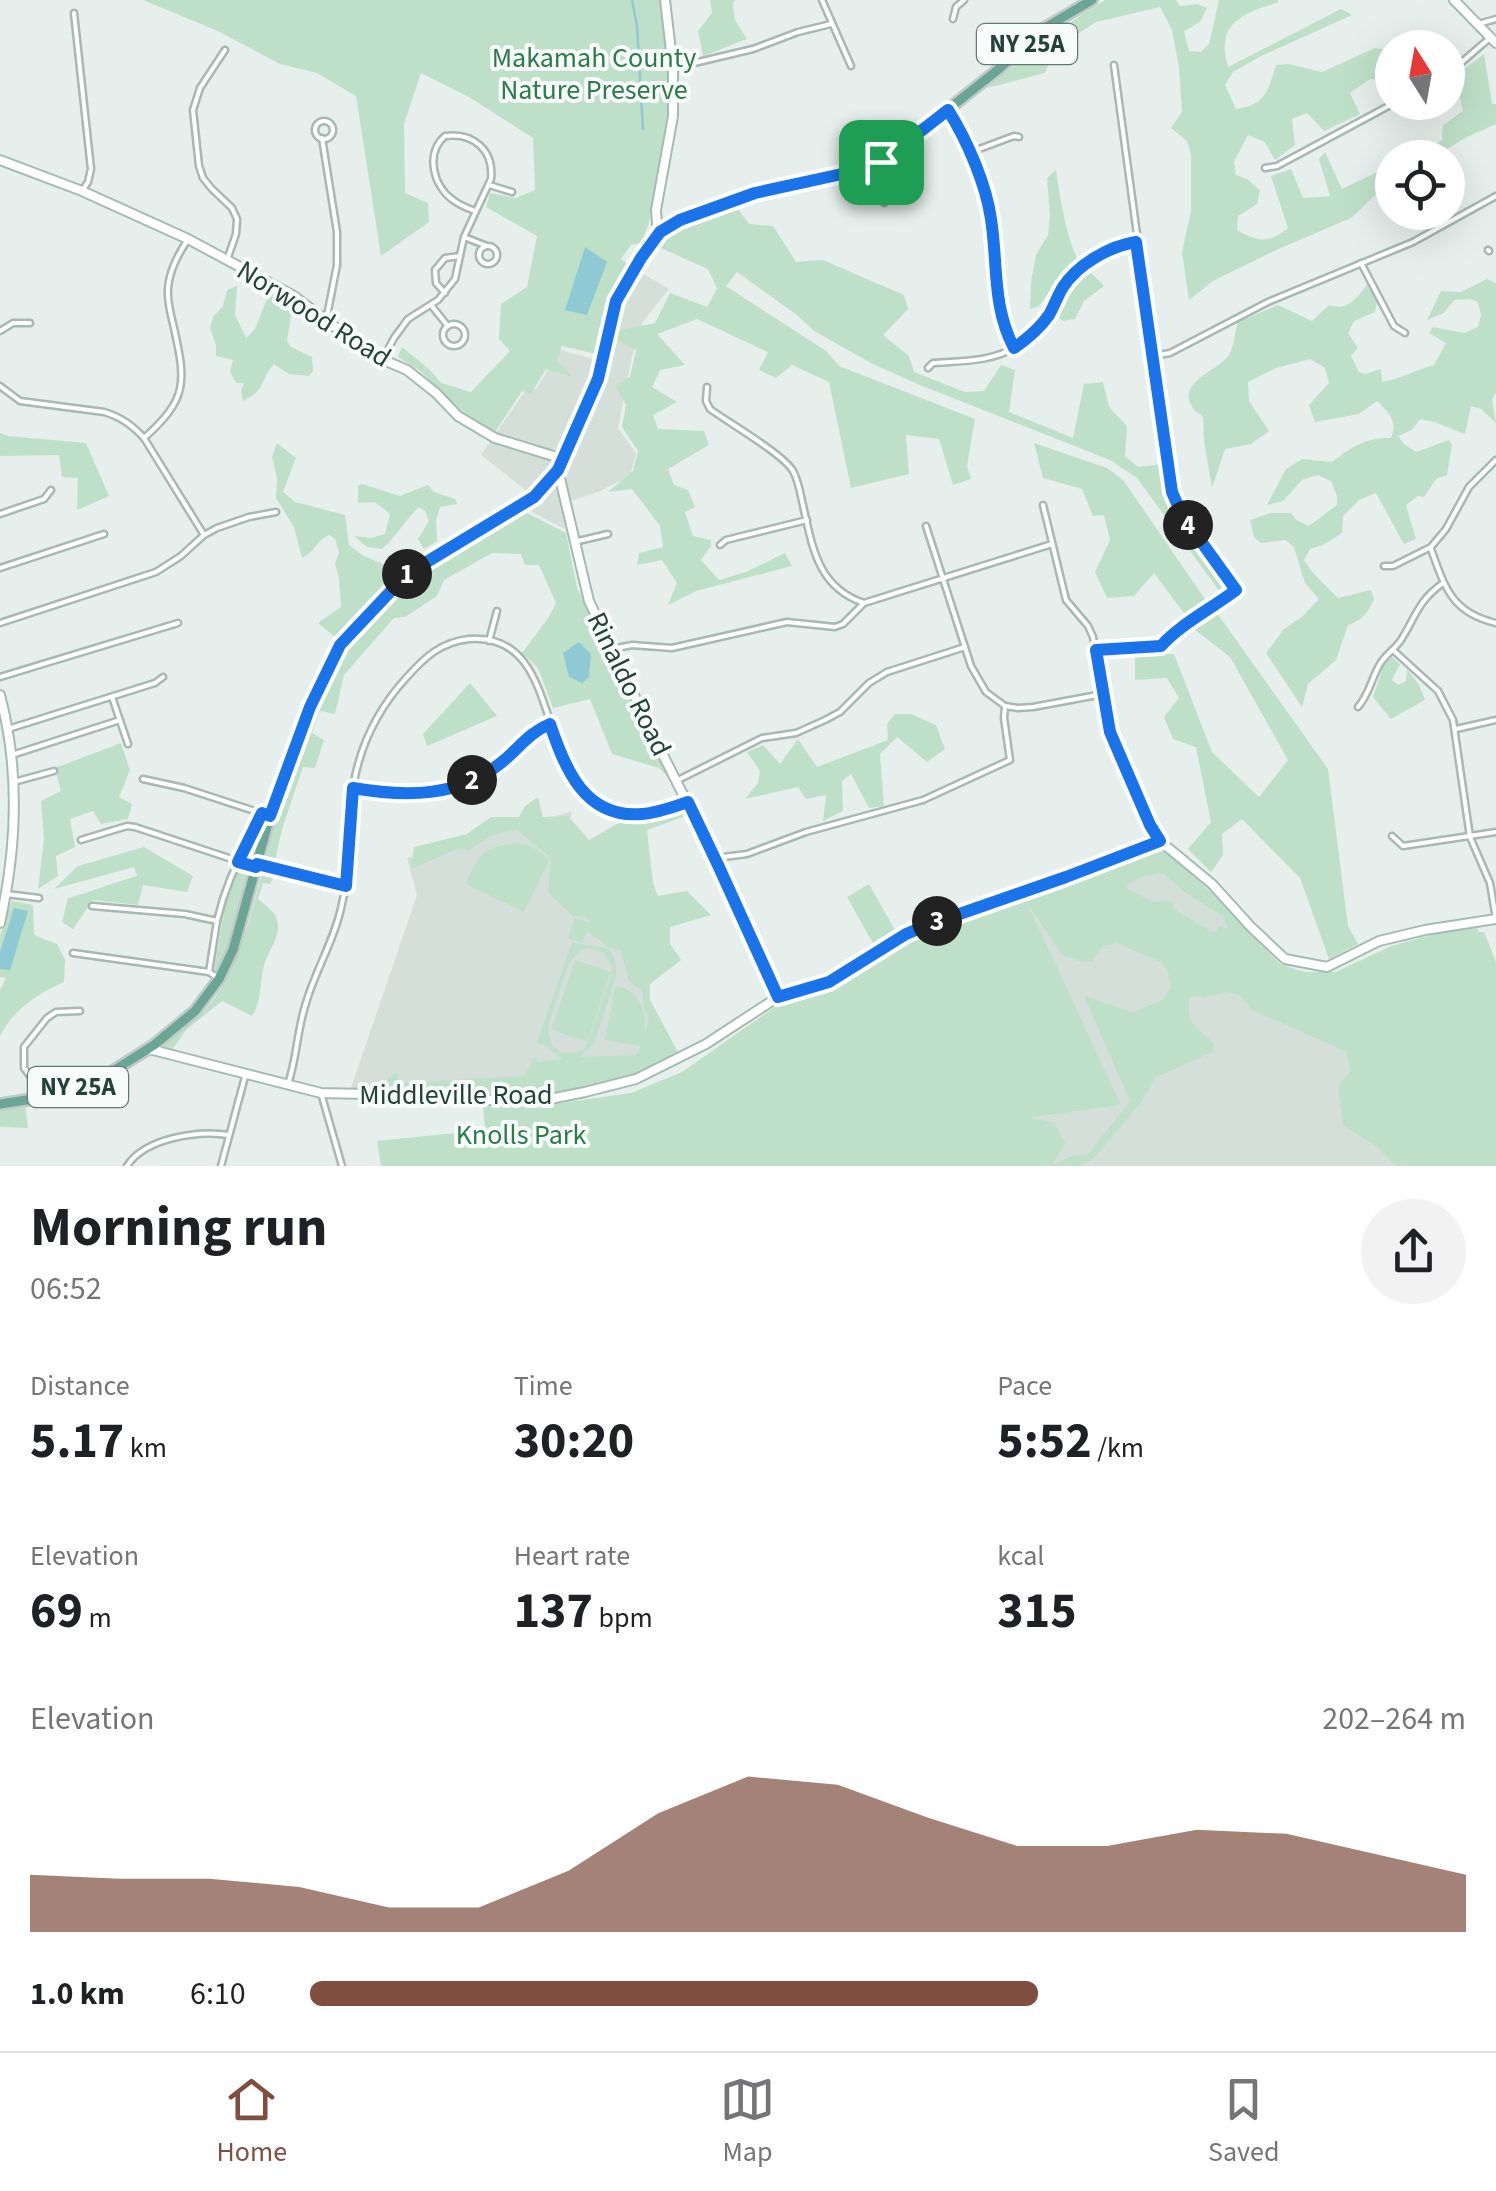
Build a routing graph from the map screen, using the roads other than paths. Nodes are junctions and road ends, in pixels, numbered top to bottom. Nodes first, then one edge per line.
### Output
1 (666, 0) edge
2 (822, 0) edge
3 (964, 0) edge
4 (1092, 0) edge
5 (1454, 0) edge
6 (1080, 3) edge
7 (74, 14) dead end
8 (953, 19) dead end
9 (1496, 19) edge
10 (831, 24) junction
11 (1478, 24) junction
12 (1494, 40) edge
13 (225, 50) dead end
14 (1465, 61) edge
15 (1114, 65) dead end
16 (851, 66) dead end
17 (674, 68) junction
18 (948, 110) junction
19 (1375, 113) edge
20 (1019, 137) dead end
21 (322, 138) dead end
22 (971, 152) junction
23 (0, 160) edge
24 (881, 162) junction
25 (1266, 168) dead end
26 (488, 184) junction
27 (82, 191) junction
28 (512, 192) dead end
29 (1496, 196) edge
30 (884, 203) dead end
31 (475, 212) junction
32 (660, 232) junction
33 (464, 237) junction
34 (188, 239) junction
35 (1136, 242) junction
36 (487, 246) dead end
37 (460, 256) junction
38 (227, 260) junction
39 (1361, 264) junction
40 (445, 293) junction
41 (431, 306) junction
42 (326, 321) junction
43 (30, 322) dead end
44 (448, 326) junction
45 (0, 331) edge
46 (1405, 333) dead end
47 (1014, 348) junction
48 (1152, 356) junction
49 (383, 359) junction
50 (928, 368) dead end
51 (0, 386) edge
52 (706, 388) dead end
53 (144, 438) junction
54 (1496, 460) edge
55 (560, 464) junction
56 (50, 490) dead end
57 (1043, 505) dead end
58 (276, 512) dead end
59 (0, 514) edge
60 (807, 520) junction
61 (926, 526) dead end
62 (104, 534) dead end
63 (608, 534) dead end
64 (204, 535) junction
65 (574, 542) junction
66 (1052, 544) junction
67 (720, 546) dead end
68 (1431, 548) junction
69 (1384, 566) dead end
70 (0, 568) edge
71 (942, 578) junction
72 (1444, 583) junction
73 (864, 603) junction
74 (497, 611) dead end
75 (0, 623) edge
76 (178, 623) dead end
77 (1496, 623) edge
78 (489, 641) junction
79 (965, 647) junction
80 (611, 649) junction
81 (1096, 650) junction
82 (1393, 650) junction
83 (163, 677) dead end
84 (0, 678) edge
85 (0, 694) edge
86 (1103, 694) junction
87 (112, 697) junction
88 (1005, 706) junction
89 (1358, 707) dead end
90 (120, 720) junction
91 (1496, 720) edge
92 (550, 724) junction
93 (5, 727) edge
94 (1456, 729) junction
95 (128, 744) dead end
96 (11, 755) junction
97 (54, 772) dead end
98 (142, 779) dead end
99 (676, 780) junction
100 (14, 782) junction
101 (353, 788) junction
102 (688, 802) junction
103 (266, 814) junction
104 (1496, 832) edge
105 (1392, 836) dead end
106 (1470, 837) junction
107 (81, 840) dead end
108 (1160, 841) junction
109 (715, 858) junction
110 (238, 862) junction
111 (257, 865) junction
112 (346, 886) junction
113 (6, 894) junction
114 (39, 898) dead end
115 (92, 906) dead end
116 (2, 908) edge
117 (1496, 919) edge
118 (217, 922) junction
119 (0, 923) edge
120 (73, 953) dead end
121 (214, 976) junction
122 (778, 997) junction
123 (80, 1011) dead end
124 (149, 1049) junction
125 (246, 1074) junction
126 (287, 1085) junction
127 (321, 1093) junction
128 (46, 1096) junction
129 (0, 1104) edge
130 (229, 1135) junction
131 (127, 1166) edge
132 (220, 1166) edge
133 (342, 1166) edge

1 - 17 street
2 - 10 street
3 - 8 street
4 - 6 main road, NY 25A
5 - 11 street
6 - 18 main road, NY 25A
7 - 27 street
9 - 11 street
10 - 16 street
10 - 17 street
11 - 12 street
12 - 14 street
13 - 38 street
15 - 35 street
17 - 32 street
18 - 22 street
18 - 24 main road, NY 25A
19 - 25 street
20 - 22 street
21 - 42 street
22 - 47 street
23 - 27 street, Norwood Road
24 - 30 street
24 - 32 main road, NY 25A
26 - 28 street
26 - 31 street
26 - 31 street
27 - 34 street, Norwood Road
29 - 39 street
31 - 33 street
32 - 55 main road, NY 25A
33 - 36 street
33 - 37 street
34 - 38 street, Norwood Road
34 - 53 street
35 - 47 street
35 - 48 street
37 - 40 street
37 - 40 street
38 - 42 street, Norwood Road
39 - 46 street
39 - 48 street
40 - 41 street
41 - 44 street
41 - 49 street
42 - 49 street, Norwood Road
43 - 45 street
44 - 44 street
47 - 50 street
48 - 81 street
49 - 55 street, Norwood Road
51 - 53 street
52 - 60 street
53 - 64 street
54 - 68 street
55 - 65 street, Rinaldo Road
55 - 103 main road, NY 25A
56 - 59 street
57 - 66 street
58 - 64 street
60 - 67 street
60 - 73 street
61 - 71 street
62 - 70 street
63 - 65 street
64 - 75 street
65 - 80 street, Rinaldo Road
66 - 71 street
66 - 81 street
68 - 69 street
68 - 72 street
71 - 73 street
71 - 79 street
72 - 77 street
72 - 82 street
73 - 80 street
74 - 78 street
76 - 84 street
78 - 92 street
78 - 101 street
79 - 88 street
79 - 99 street
80 - 99 street, Rinaldo Road
81 - 86 street
82 - 89 street
82 - 94 street
83 - 87 street
85 - 93 street
86 - 88 street
86 - 108 street
87 - 90 street
87 - 93 street
88 - 109 street
90 - 95 street
90 - 96 street
91 - 94 street
92 - 101 street
92 - 102 street
93 - 96 street
94 - 106 street
96 - 100 street
97 - 100 street
98 - 103 street
99 - 102 street, Rinaldo Road
100 - 113 street
101 - 112 street
102 - 109 street, Rinaldo Road
103 - 110 street
103 - 111 main road, NY 25A
104 - 106 street
105 - 106 street
106 - 117 street
107 - 110 street
108 - 117 street
108 - 122 street, Middleville Road
109 - 122 street, Rinaldo Road
110 - 111 street
110 - 118 street
111 - 112 street
111 - 121 main road, NY 25A
112 - 126 street
113 - 114 street
113 - 116 street
115 - 118 street
116 - 119 street
118 - 121 street
120 - 121 street
121 - 124 main road, NY 25A
122 - 127 street, Middleville Road
123 - 128 street
124 - 125 street, Middleville Road
124 - 128 main road, NY 25A
125 - 126 street, Middleville Road
125 - 130 street
126 - 127 street, Middleville Road
127 - 133 street
128 - 129 main road, NY 25A
130 - 131 street
130 - 132 street

